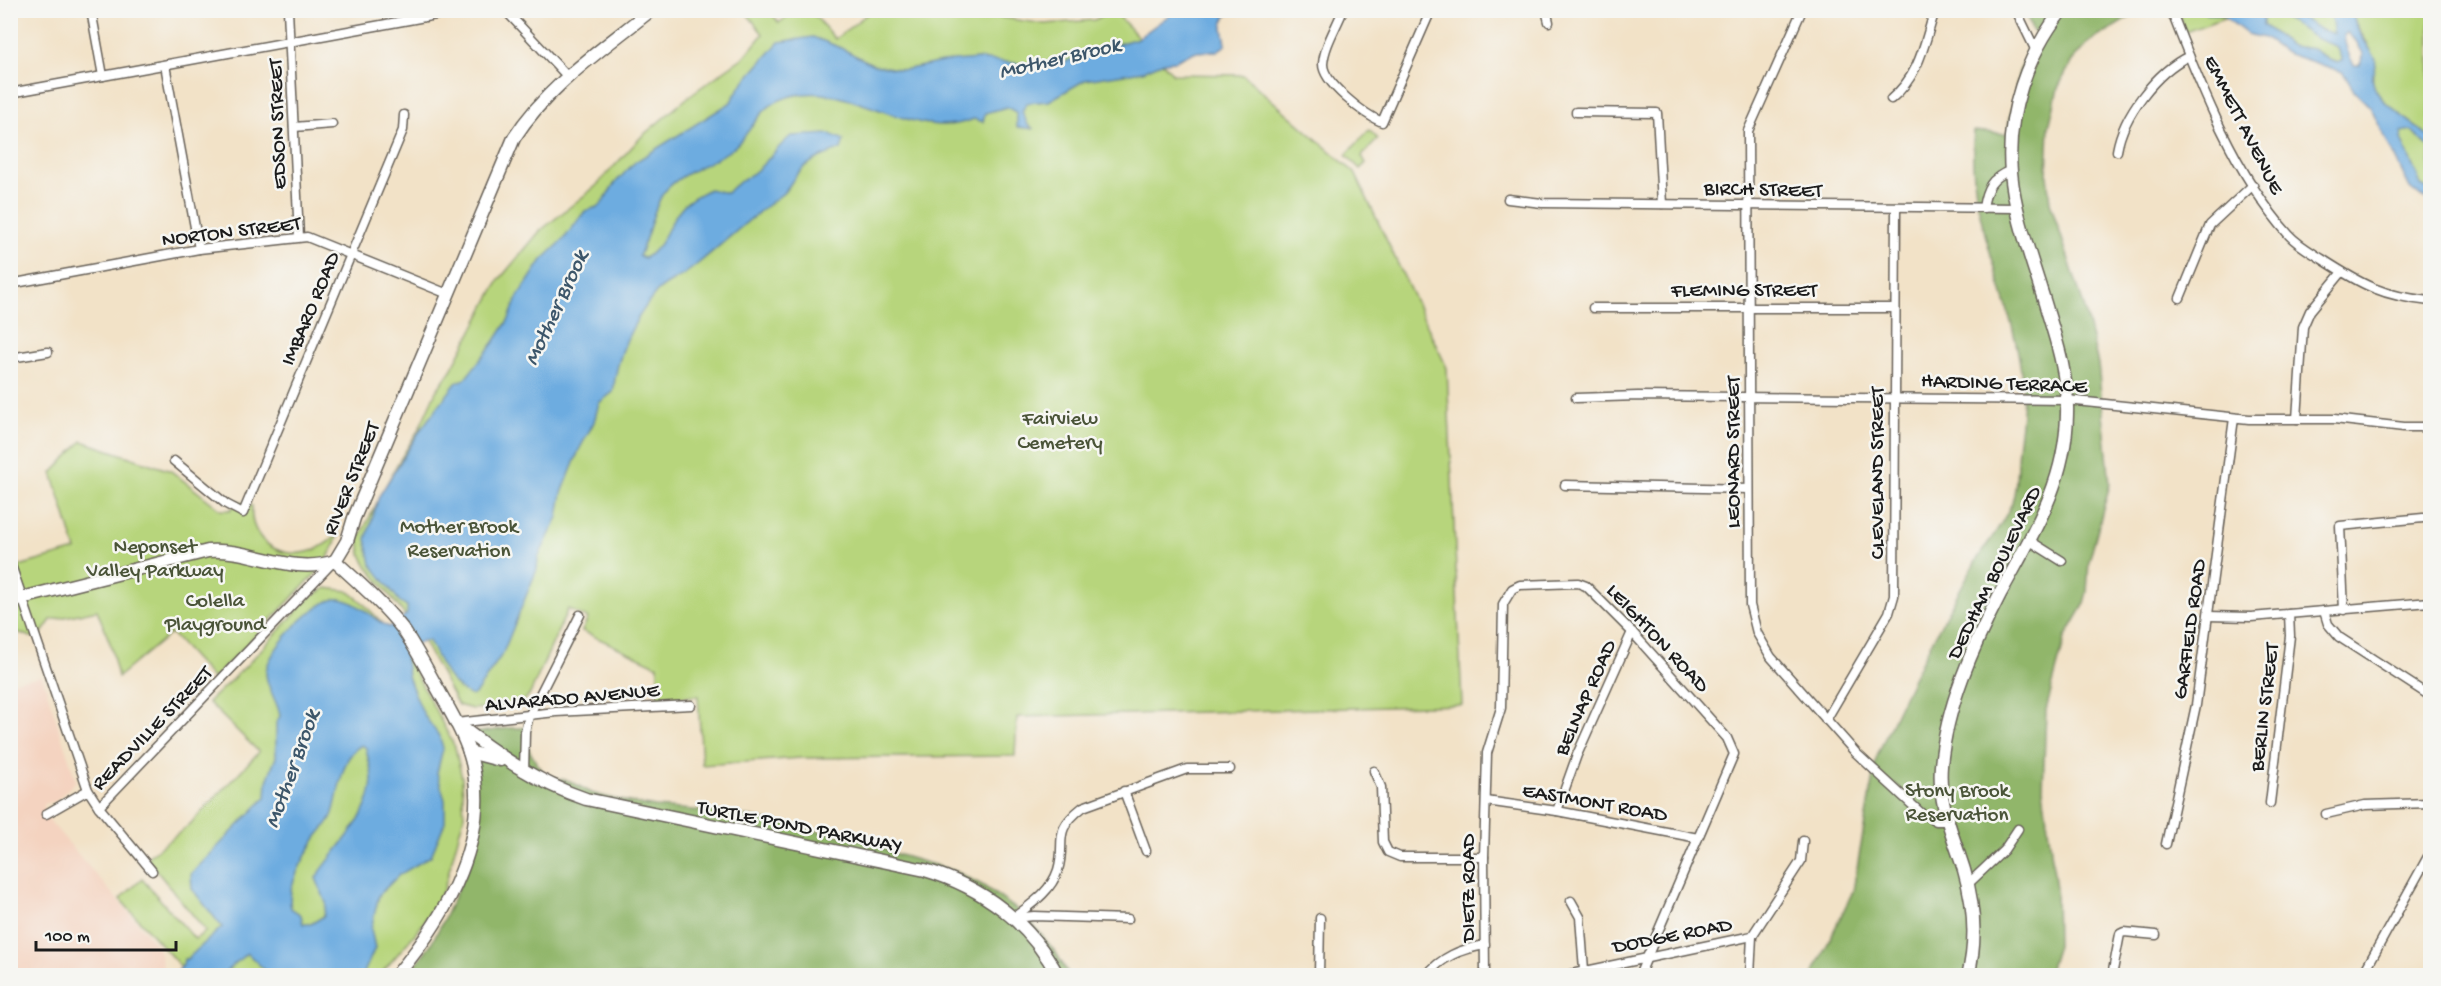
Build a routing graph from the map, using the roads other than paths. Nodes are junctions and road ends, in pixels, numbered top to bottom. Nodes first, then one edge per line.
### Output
1 (91, 10) edge
2 (288, 10) edge
3 (393, 10) edge
4 (463, 10) edge
5 (505, 10) edge
6 (651, 10) edge
7 (1343, 10) edge
8 (1431, 10) edge
9 (1546, 10) edge
10 (1802, 10) edge
11 (1935, 10) edge
12 (2016, 10) edge
13 (2023, 10) edge
14 (2171, 10) edge
15 (2061, 12) edge
16 (395, 22) junction
17 (1549, 22) dead end
18 (291, 42) junction
19 (2036, 51) junction
20 (2189, 56) junction
21 (165, 65) junction
22 (103, 76) junction
23 (568, 77) junction
24 (10, 93) edge
25 (1891, 99) dead end
26 (1576, 112) dead end
27 (404, 115) dead end
28 (332, 124) dead end
29 (294, 127) junction
30 (2117, 151) dead end
31 (2010, 170) junction
32 (2253, 185) junction
33 (1508, 199) dead end
34 (1662, 204) junction
35 (1750, 206) junction
36 (1896, 207) junction
37 (1983, 208) junction
38 (2018, 208) junction
39 (299, 237) junction
40 (199, 249) junction
41 (352, 253) junction
42 (2342, 272) junction
43 (10, 284) edge
44 (447, 294) junction
45 (2180, 298) dead end
46 (2430, 301) edge
47 (1750, 306) junction
48 (1593, 308) dead end
49 (1895, 308) junction
50 (48, 352) dead end
51 (10, 358) edge
52 (1750, 396) junction
53 (1576, 398) dead end
54 (1895, 398) junction
55 (2067, 400) junction
56 (2234, 418) junction
57 (2297, 419) junction
58 (2430, 427) edge
59 (174, 461) dead end
60 (1565, 485) dead end
61 (1749, 489) junction
62 (2423, 518) dead end
63 (2030, 541) junction
64 (335, 561) junction
65 (2062, 561) dead end
66 (10, 562) edge
67 (17, 599) edge
68 (2430, 602) edge
69 (2344, 610) junction
70 (2324, 611) junction
71 (2289, 614) junction
72 (580, 615) dead end
73 (2208, 616) junction
74 (1632, 632) junction
75 (2430, 696) edge
76 (691, 705) dead end
77 (529, 716) junction
78 (1826, 720) junction
79 (456, 723) junction
80 (469, 752) junction
81 (504, 761) junction
82 (1230, 769) dead end
83 (1374, 771) dead end
84 (524, 772) junction
85 (88, 790) junction
86 (1124, 791) junction
87 (1486, 801) junction
88 (2430, 803) edge
89 (2270, 804) dead end
90 (99, 807) junction
91 (1557, 811) junction
92 (46, 814) dead end
93 (2326, 814) dead end
94 (1947, 821) junction
95 (2018, 830) dead end
96 (1698, 838) junction
97 (1803, 841) dead end
98 (2166, 844) dead end
99 (1146, 851) dead end
100 (2430, 853) edge
101 (1484, 857) junction
102 (152, 871) dead end
103 (1968, 884) junction
104 (1571, 901) dead end
105 (1013, 918) junction
106 (1320, 918) dead end
107 (1128, 919) dead end
108 (2156, 935) dead end
109 (1752, 936) junction
110 (1485, 945) junction
111 (1646, 957) junction
112 (1584, 970) junction
113 (396, 975) edge
114 (1058, 975) edge
115 (1319, 975) edge
116 (1426, 975) edge
117 (1485, 975) edge
118 (1562, 975) edge
119 (1639, 975) edge
120 (1750, 975) edge
121 (1968, 975) edge
122 (2112, 975) edge
123 (2362, 975) edge

1 - 22 street
2 - 18 street, EDSON STREET
3 - 16 street
4 - 16 street
5 - 23 street
6 - 23 main road, RIVER STREET
7 - 8 street
9 - 17 street
10 - 35 street, LEONARD STREET
11 - 25 street
12 - 19 street
13 - 15 street
14 - 20 street, EMMETT AVENUE
15 - 19 main road, DEDHAM BOULEVARD
16 - 18 street
18 - 21 street
18 - 29 street, EDSON STREET
19 - 31 main road, DEDHAM BOULEVARD
20 - 30 street
20 - 32 street, EMMETT AVENUE
21 - 22 street
21 - 40 street
22 - 24 street
23 - 44 main road, RIVER STREET
26 - 34 street
27 - 41 street, IMBARO ROAD
28 - 29 street
29 - 39 street, EDSON STREET
31 - 37 street
31 - 38 main road, DEDHAM BOULEVARD
32 - 42 street, EMMETT AVENUE
32 - 45 street
33 - 34 street, BIRCH STREET
34 - 35 street, BIRCH STREET
35 - 36 street, BIRCH STREET
35 - 47 street, LEONARD STREET
36 - 37 street, BIRCH STREET
36 - 49 street, CLEVELAND STREET
37 - 38 street, BIRCH STREET
38 - 55 main road, DEDHAM BOULEVARD
39 - 40 street, NORTON STREET
39 - 41 street, NORTON STREET
40 - 43 street, NORTON STREET
41 - 44 street, NORTON STREET
41 - 59 street, IMBARO ROAD
42 - 46 street, EMMETT AVENUE
42 - 57 street
44 - 64 main road, RIVER STREET
47 - 48 street, FLEMING STREET
47 - 49 street, FLEMING STREET
47 - 52 street, LEONARD STREET
49 - 54 street, CLEVELAND STREET
50 - 51 street
52 - 53 street, HARDING TERRACE
52 - 54 street, HARDING TERRACE
52 - 61 street, LEONARD STREET
54 - 55 street, HARDING TERRACE
54 - 78 street, CLEVELAND STREET
55 - 56 street, HARDING TERRACE
55 - 63 main road, DEDHAM BOULEVARD
56 - 57 street, HARDING TERRACE
56 - 73 street, GARFIELD ROAD
57 - 58 street, HARDING TERRACE
60 - 61 street
61 - 78 street, LEONARD STREET
62 - 69 street
63 - 65 street
63 - 94 main road, DEDHAM BOULEVARD
64 - 67 main road
64 - 79 main road, RIVER STREET
64 - 90 street, READVILLE STREET
66 - 67 street, READVILLE STREET
67 - 85 street, READVILLE STREET
68 - 69 street
69 - 70 street
70 - 71 street
70 - 75 street
71 - 73 street
71 - 89 street, BERLIN STREET
72 - 77 street
73 - 98 street, GARFIELD ROAD
74 - 87 street, LEIGHTON ROAD
74 - 91 street, BELNAP ROAD
74 - 96 street, LEIGHTON ROAD
76 - 77 street, ALVARADO AVENUE
77 - 79 street, ALVARADO AVENUE
77 - 84 street
78 - 94 street, LEONARD STREET
79 - 80 main road, RIVER STREET
79 - 81 main road, TURTLE POND PARKWAY
80 - 81 main road, TURTLE POND PARKWAY
80 - 113 main road, RIVER STREET
81 - 84 main road, TURTLE POND PARKWAY
82 - 86 street
83 - 101 street
84 - 105 main road, TURTLE POND PARKWAY
85 - 90 street, READVILLE STREET
85 - 92 street
86 - 99 street
86 - 105 street
87 - 91 street, EASTMONT ROAD
87 - 101 street, DIETZ ROAD
88 - 93 street
90 - 102 street
91 - 96 street, EASTMONT ROAD
94 - 103 main road, DEDHAM BOULEVARD
95 - 103 street
96 - 111 street, LEIGHTON ROAD
97 - 109 street, DODGE ROAD
100 - 123 street
101 - 110 street, DIETZ ROAD
103 - 121 main road, DEDHAM BOULEVARD
104 - 112 street
105 - 107 street
105 - 114 main road, TURTLE POND PARKWAY
106 - 115 street
108 - 122 street
109 - 111 street, DODGE ROAD
109 - 120 street
110 - 116 street
110 - 117 street, DIETZ ROAD
111 - 112 street, DODGE ROAD
111 - 119 street, LEIGHTON ROAD
112 - 118 street, DODGE ROAD

